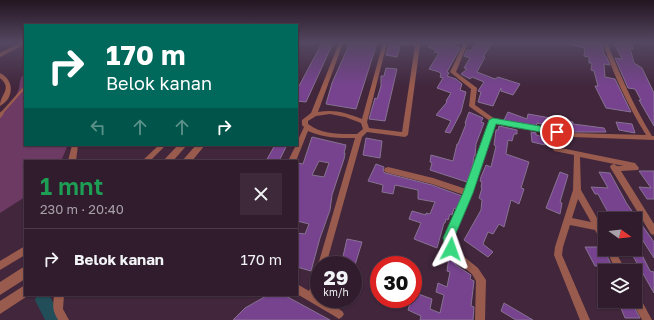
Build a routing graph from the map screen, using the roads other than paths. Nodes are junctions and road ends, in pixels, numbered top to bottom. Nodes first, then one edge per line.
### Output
1 (335, 58) edge
2 (382, 58) edge
3 (416, 58) edge
4 (459, 58) edge
5 (610, 58) edge
6 (0, 75) edge
7 (24, 88) edge
8 (0, 104) edge
9 (314, 114) junction
10 (0, 116) edge
11 (298, 120) edge
12 (493, 120) junction
13 (364, 122) junction
14 (306, 124) junction
15 (366, 130) junction
16 (359, 136) junction
17 (652, 138) edge
18 (298, 145) edge
19 (75, 146) edge
20 (162, 146) edge
21 (182, 146) edge
22 (200, 146) edge
23 (298, 146) edge
24 (556, 149) dead end
25 (577, 154) junction
26 (609, 159) junction
27 (72, 160) edge
28 (147, 160) edge
29 (169, 160) edge
30 (188, 160) edge
31 (292, 160) edge
32 (615, 169) junction
33 (388, 170) dead end
34 (577, 190) junction
35 (468, 193) junction
36 (568, 222) junction
37 (598, 227) joint
38 (654, 231) edge
39 (24, 251) edge
40 (325, 256) edge
41 (0, 266) edge
42 (24, 273) edge
43 (0, 289) edge
44 (298, 290) edge
45 (24, 292) edge
46 (58, 296) edge
47 (310, 297) edge
48 (4, 306) edge
49 (329, 308) edge
50 (641, 308) edge
51 (339, 314) dead end
52 (64, 320) edge
53 (480, 320) edge
54 (585, 320) edge
55 (647, 320) edge

1 - 9 street
2 - 13 street
3 - 15 street
4 - 12 street
5 - 17 street
6 - 8 street
7 - 10 lane
9 - 13 street
9 - 14 street
11 - 14 street
12 - 17 street
12 - 35 street
13 - 15 street
14 - 16 street
14 - 18 street
15 - 16 street
16 - 40 street
19 - 27 street
20 - 28 street
21 - 29 street
22 - 30 street
23 - 31 street
24 - 25 street
25 - 26 street
25 - 34 street
26 - 32 street
26 - 32 street
32 - 38 street
33 - 35 street
34 - 36 street
34 - 37 street
35 - 53 street
36 - 37 street
36 - 54 street
39 - 41 street
42 - 43 street
44 - 47 street
45 - 48 street
46 - 52 street
49 - 51 street
50 - 55 street

